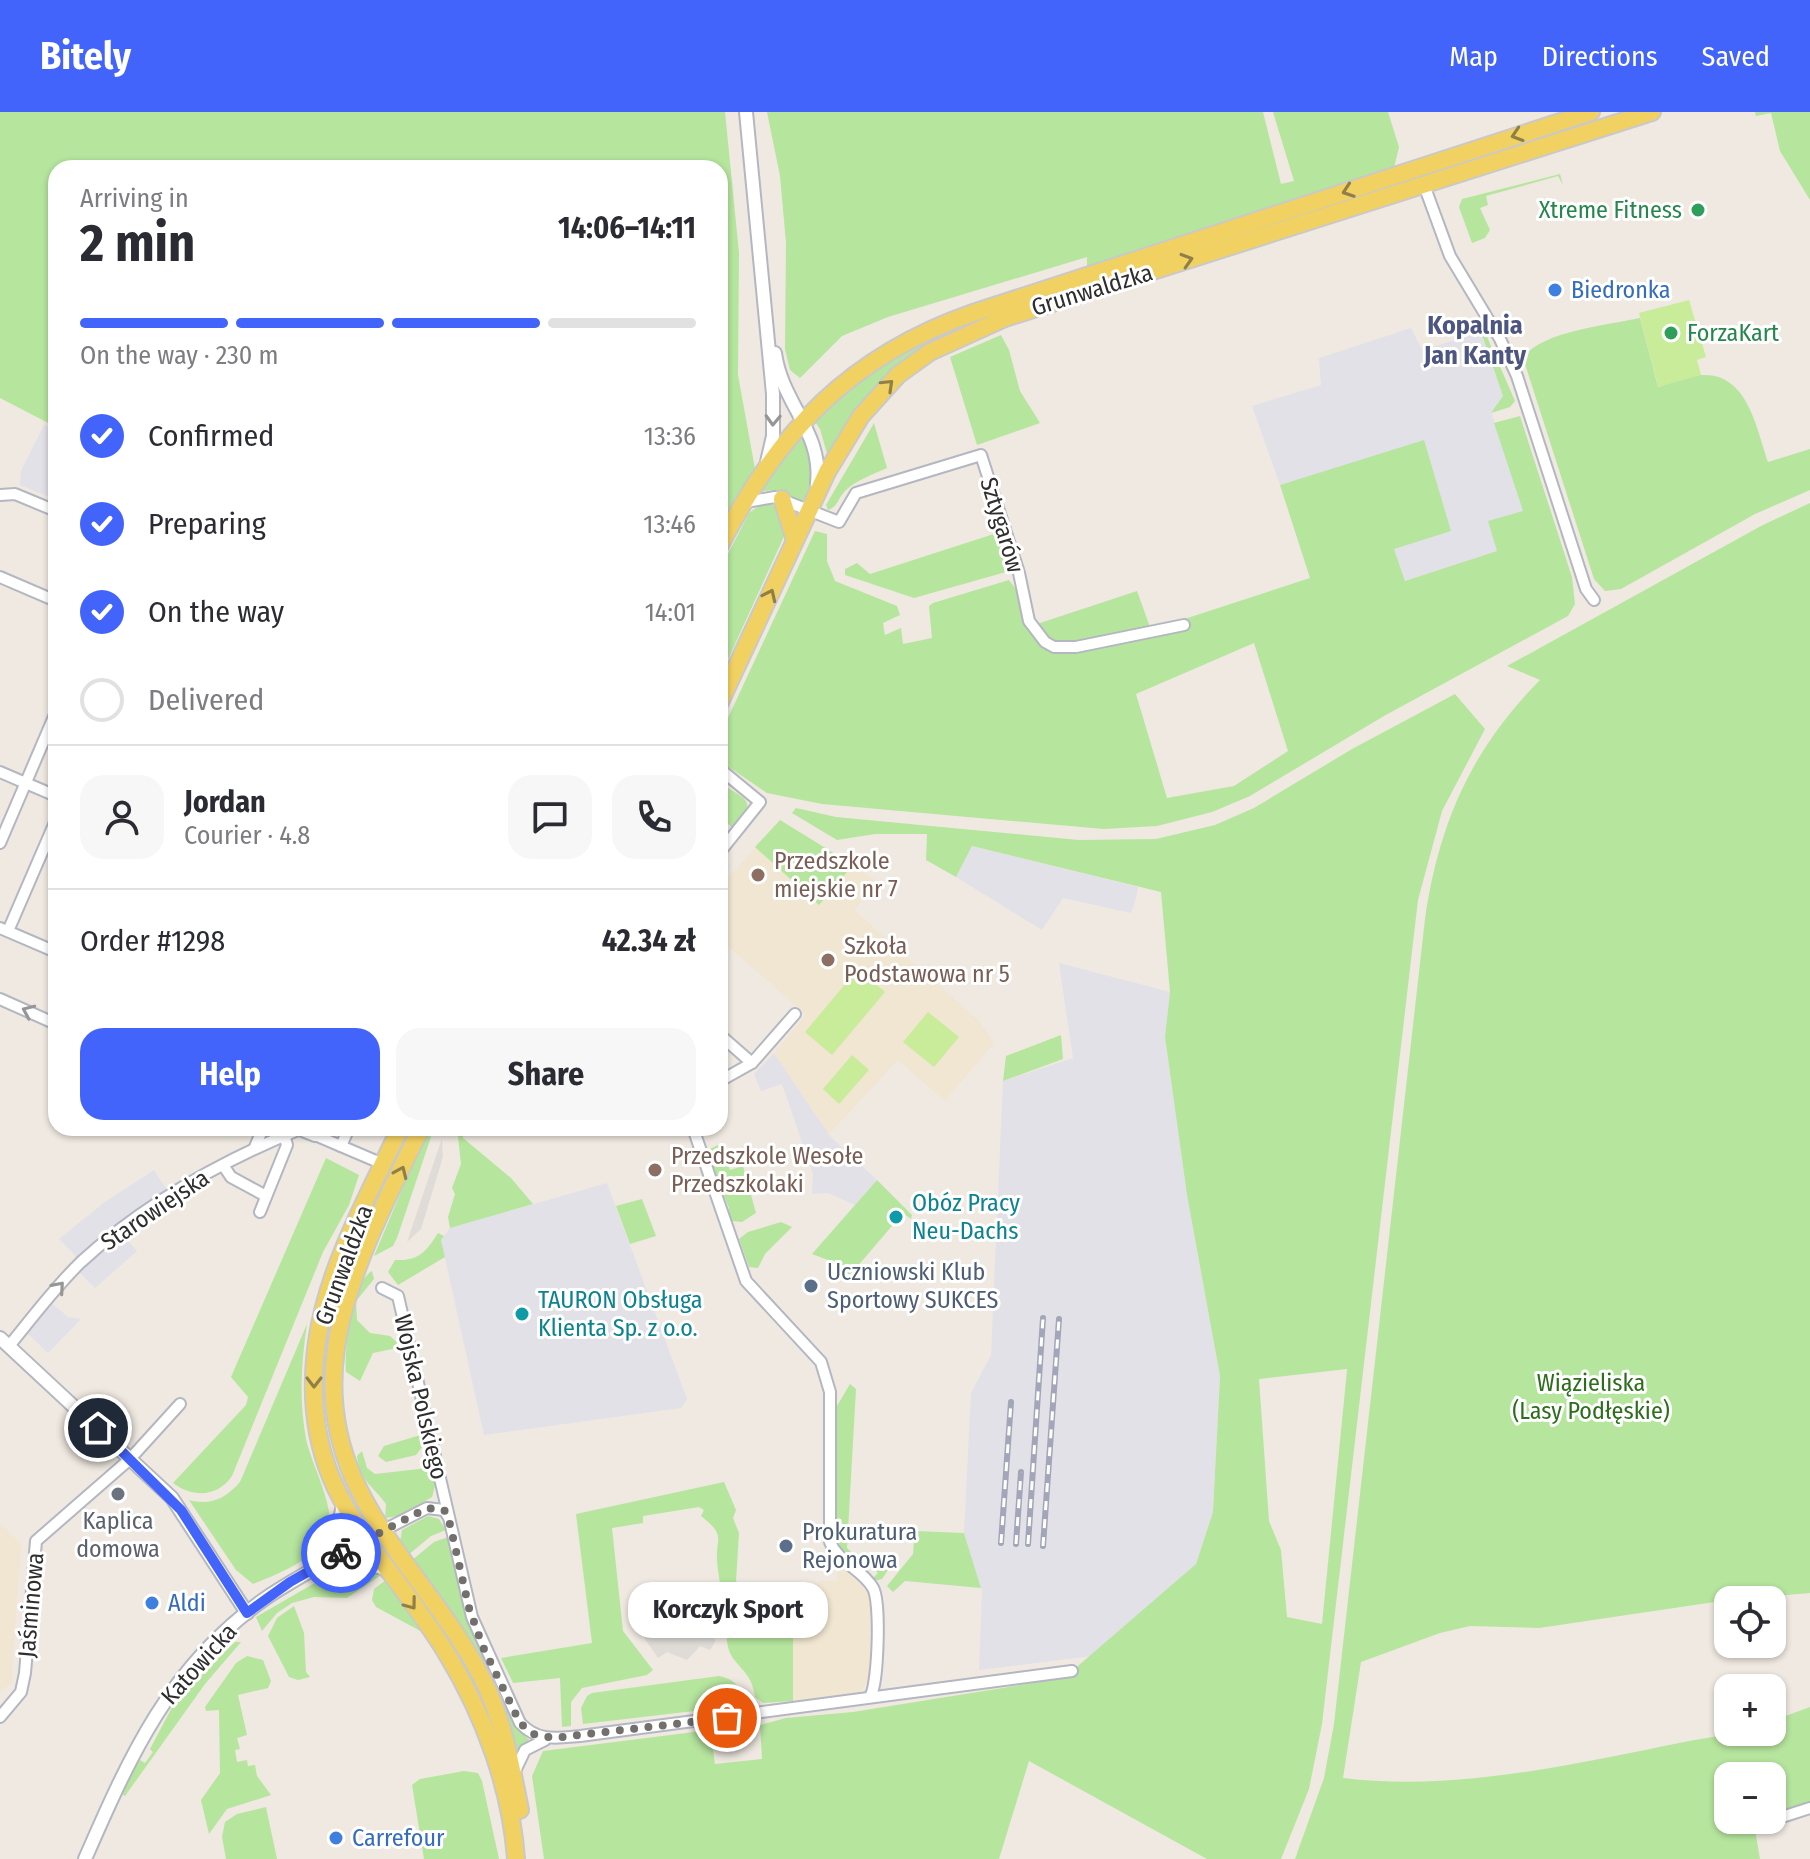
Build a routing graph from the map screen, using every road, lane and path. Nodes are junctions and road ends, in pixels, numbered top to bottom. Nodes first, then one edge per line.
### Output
1 (746, 112) edge
2 (1591, 112) edge
3 (1652, 112) edge
4 (1424, 185) junction
5 (759, 231) junction
6 (802, 421) junction
7 (766, 465) junction
8 (0, 495) edge
9 (782, 499) junction
10 (741, 504) junction
11 (48, 508) edge
12 (809, 510) junction
13 (728, 529) edge
14 (795, 540) junction
15 (0, 577) edge
16 (48, 598) edge
17 (1594, 600) dead end
18 (1184, 625) dead end
19 (728, 685) edge
20 (48, 731) edge
21 (0, 772) edge
22 (728, 777) edge
23 (26, 783) junction
24 (48, 793) edge
25 (48, 837) edge
26 (728, 842) edge
27 (0, 843) edge
28 (4, 930) edge
29 (48, 949) edge
30 (0, 999) edge
31 (795, 1014) dead end
32 (48, 1020) edge
33 (728, 1042) edge
34 (752, 1063) junction
35 (728, 1076) edge
36 (260, 1136) edge
37 (282, 1136) edge
38 (284, 1136) edge
39 (317, 1136) edge
40 (345, 1136) edge
41 (396, 1136) edge
42 (418, 1136) edge
43 (696, 1136) edge
44 (341, 1146) junction
45 (255, 1147) junction
46 (383, 1164) junction
47 (223, 1165) junction
48 (266, 1196) junction
49 (260, 1212) dead end
50 (382, 1288) dead end
51 (3, 1347) edge
52 (180, 1404) dead end
53 (130, 1459) junction
54 (343, 1505) junction
55 (448, 1516) junction
56 (382, 1531) junction
57 (364, 1541) junction
58 (332, 1558) junction
59 (384, 1568) junction
60 (247, 1613) junction
61 (1072, 1671) dead end
62 (871, 1695) junction
63 (0, 1717) edge
64 (553, 1738) junction
65 (513, 1774) junction
66 (1810, 1808) edge
67 (1786, 1816) edge
68 (85, 1859) edge
69 (516, 1859) edge
70 (527, 1859) edge

1 - 5 street
2 -> 6 main road, Grunwaldzka
3 - 4 main road, Grunwaldzka
12 -> 4 main road, Grunwaldzka
4 - 17 street
5 - 6 street
5 -> 7 street
6 - 7 main road, Grunwaldzka
6 - 12 street
7 - 10 main road, Grunwaldzka
8 - 11 street
9 - 10 street
9 - 12 street
9 - 14 main road
10 - 13 main road, Grunwaldzka
12 - 14 main road, Grunwaldzka
12 - 18 street, Sztygarów
19 -> 14 main road, Grunwaldzka
15 - 16 street
20 - 23 street
21 - 23 street
22 - 26 street
23 - 24 street
23 - 27 street
25 - 28 street
28 - 29 street
32 -> 30 street
31 - 34 street
33 - 34 street
34 - 35 street
36 - 45 street
37 - 45 street, Starowiejska
38 - 48 street
39 - 44 street
40 - 44 street
41 - 46 main road, Grunwaldzka
56 -> 42 main road, Grunwaldzka
43 - 62 street
44 - 46 street
45 - 47 street, Starowiejska
46 -> 54 main road, Grunwaldzka
47 - 48 street
51 -> 47 street, Starowiejska
48 - 49 street
50 - 55 street, Wojska Polskiego
51 - 53 street
52 - 53 street, Jaśminowa
53 - 60 street
53 - 63 street, Jaśminowa
54 - 57 main road, Grunwaldzka
54 - 58 street
55 - 56 street
55 - 64 street
56 - 57 street, Katowicka
56 - 65 main road
57 - 58 street, Katowicka
57 - 59 main road
58 - 59 street
58 - 60 street, Katowicka
59 -> 69 main road
60 - 68 street, Katowicka
61 - 62 street
62 - 64 street
64 - 65 street
65 - 70 main road
66 - 67 street

